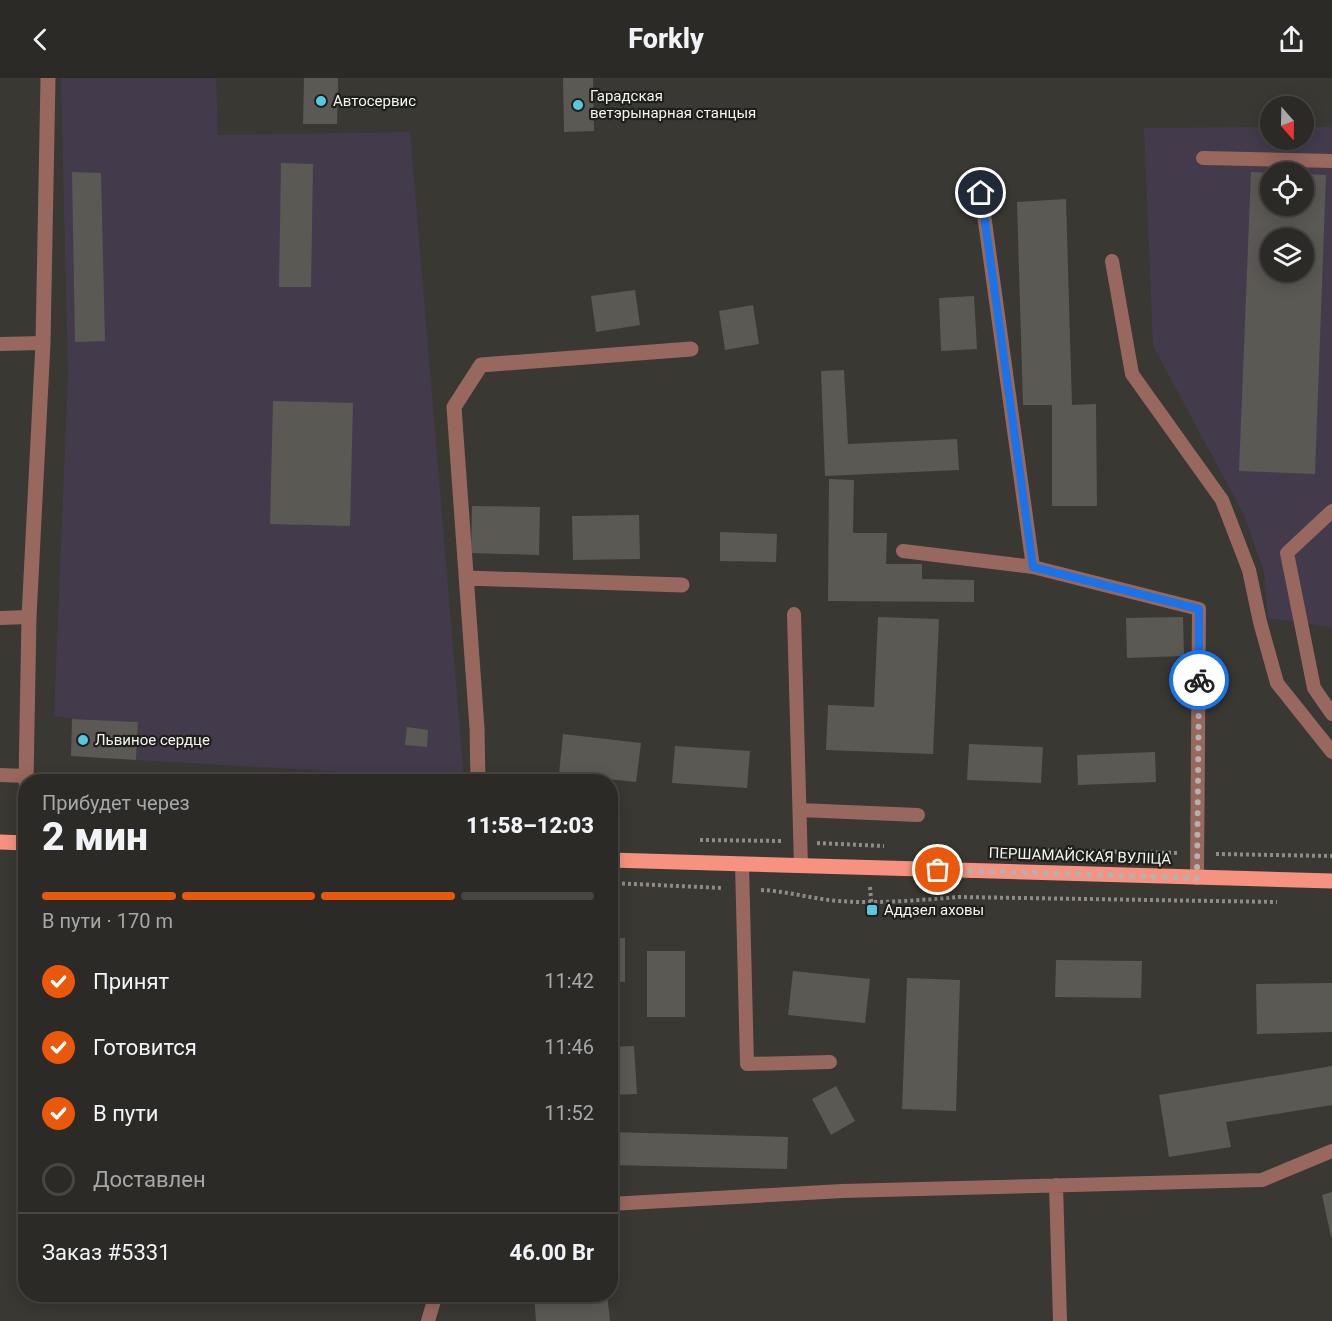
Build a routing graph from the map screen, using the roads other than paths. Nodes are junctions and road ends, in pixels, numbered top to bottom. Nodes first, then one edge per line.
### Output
1 (48, 78) edge
2 (1203, 158) dead end
3 (1332, 161) edge
4 (981, 193) dead end
5 (1112, 261) dead end
6 (43, 343) junction
7 (0, 344) edge
8 (691, 349) dead end
9 (1332, 511) edge
10 (903, 551) dead end
11 (1033, 567) junction
12 (466, 578) junction
13 (682, 585) dead end
14 (794, 615) dead end
15 (29, 617) junction
16 (0, 618) edge
17 (1332, 714) edge
18 (1332, 752) edge
19 (26, 774) edge
20 (478, 774) edge
21 (0, 775) edge
22 (18, 778) edge
23 (800, 810) junction
24 (918, 815) dead end
25 (0, 842) edge
26 (18, 843) edge
27 (618, 860) edge
28 (742, 864) junction
29 (801, 866) junction
30 (1197, 878) junction
31 (1332, 881) edge
32 (830, 1062) dead end
33 (1332, 1151) edge
34 (1056, 1185) junction
35 (618, 1204) edge
36 (434, 1302) edge
37 (428, 1321) edge
38 (1059, 1321) edge

1 - 6 street
2 - 3 lane
4 - 11 lane
5 - 18 lane
6 - 7 lane
6 - 15 street
8 - 12 street
9 - 17 lane
10 - 11 lane
11 - 30 lane
12 - 13 street
12 - 20 street
14 - 23 lane
15 - 16 lane
15 - 19 street
21 - 22 lane
23 - 24 lane
23 - 29 lane
25 - 26 main road
27 - 28 main road, ПЕРШАМАЙСКАЯ ВУЛІЦА
28 - 29 main road, ПЕРШАМАЙСКАЯ ВУЛІЦА
28 - 32 lane
29 - 30 main road, ПЕРШАМАЙСКАЯ ВУЛІЦА
30 - 31 main road, ПЕРШАМАЙСКАЯ ВУЛІЦА
33 - 34 lane
34 - 35 lane
34 - 38 lane
36 - 37 lane

